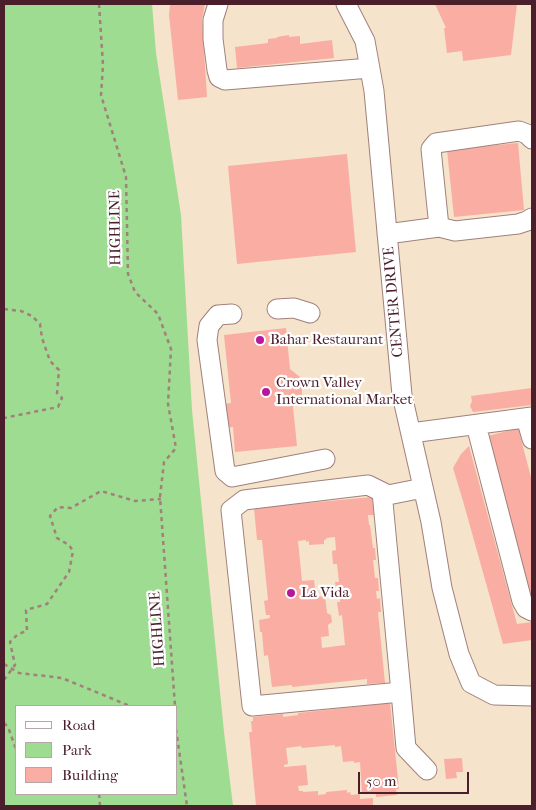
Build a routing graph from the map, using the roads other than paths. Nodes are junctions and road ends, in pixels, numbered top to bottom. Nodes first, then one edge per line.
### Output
1 (218, 4) edge
2 (346, 4) edge
3 (370, 68) junction
4 (532, 139) edge
5 (532, 218) edge
6 (440, 227) junction
7 (387, 234) junction
8 (277, 309) dead end
9 (232, 314) dead end
10 (310, 314) dead end
11 (529, 417) edge
12 (476, 424) junction
13 (411, 433) junction
14 (532, 440) edge
15 (325, 459) dead end
16 (423, 488) junction
17 (382, 492) junction
18 (532, 611) edge
19 (401, 692) junction
20 (532, 696) edge
21 (427, 770) dead end

1 - 3 street
2 - 3 street, CENTER DRIVE
3 - 7 street, CENTER DRIVE
4 - 6 street
5 - 6 street
6 - 7 street
7 - 13 street, CENTER DRIVE
8 - 10 street
9 - 15 street
11 - 12 street
11 - 14 street
12 - 13 street
12 - 18 street
13 - 16 street, CENTER DRIVE
16 - 17 street
16 - 20 street, CENTER DRIVE
17 - 19 street
17 - 19 street
19 - 21 street

